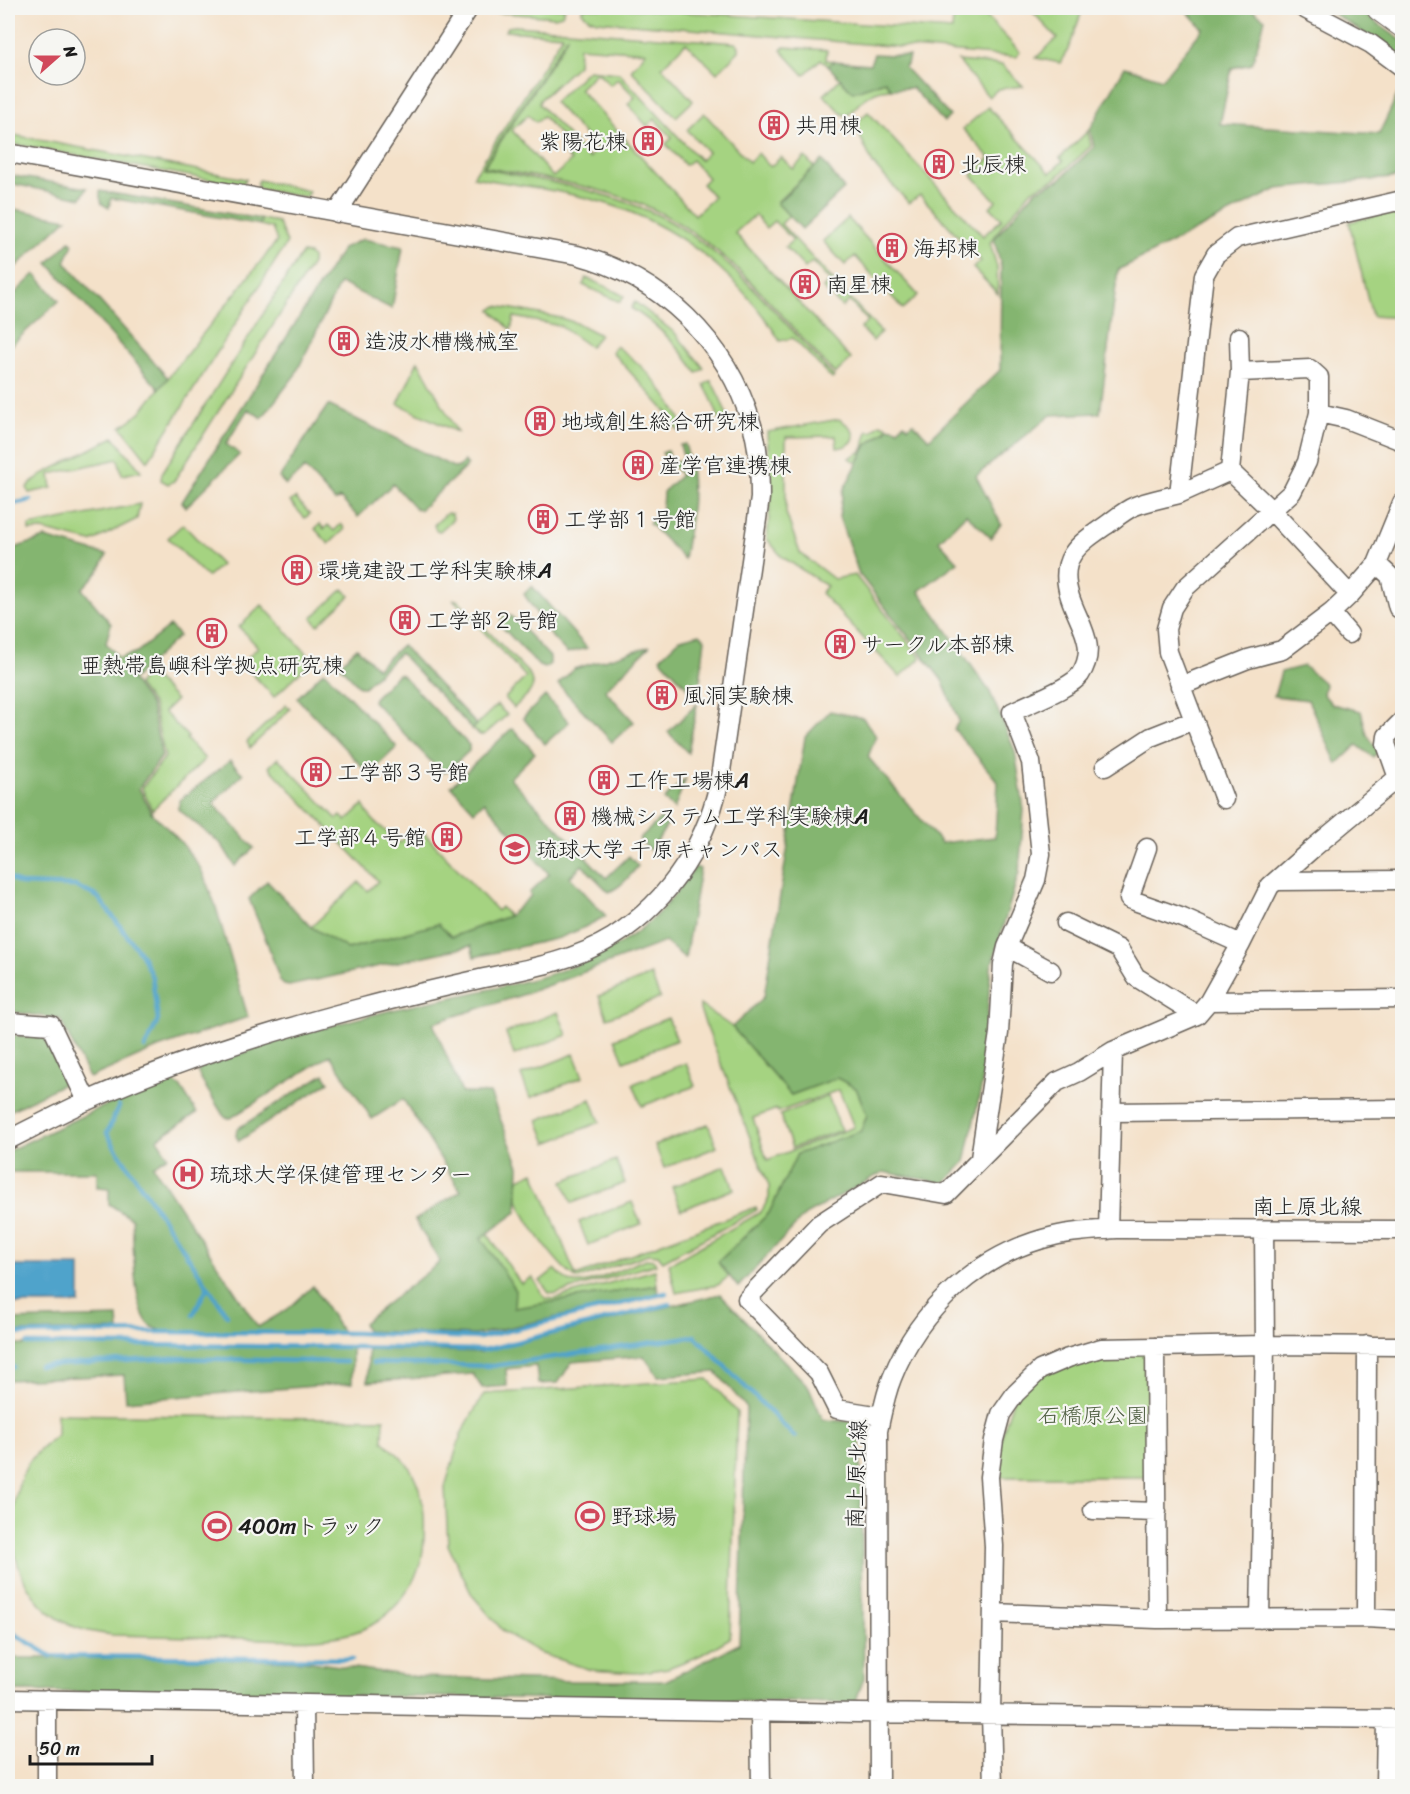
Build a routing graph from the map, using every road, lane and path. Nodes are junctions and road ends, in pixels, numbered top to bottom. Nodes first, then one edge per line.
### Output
1 (467, 8) edge
2 (1303, 8) edge
3 (1380, 8) edge
4 (1402, 24) edge
5 (1402, 67) edge
6 (8, 153) edge
7 (1402, 203) edge
8 (337, 213) junction
9 (1239, 337) dead end
10 (1240, 372) junction
11 (1319, 413) junction
12 (1402, 441) edge
13 (1230, 471) junction
14 (1179, 494) junction
15 (1402, 503) edge
16 (1271, 510) junction
17 (1377, 564) junction
18 (1350, 595) junction
19 (1402, 607) edge
20 (1331, 613) junction
21 (1349, 634) dead end
22 (1180, 686) junction
23 (1194, 720) junction
24 (1402, 721) edge
25 (1105, 767) dead end
26 (1400, 776) edge
27 (1224, 799) dead end
28 (1147, 848) dead end
29 (1402, 880) edge
30 (1276, 881) junction
31 (1066, 923) dead end
32 (1241, 944) junction
33 (1007, 946) junction
34 (1051, 971) dead end
35 (1402, 999) edge
36 (1203, 1008) junction
37 (8, 1022) edge
38 (1113, 1051) junction
39 (87, 1101) junction
40 (1402, 1109) edge
41 (1111, 1113) junction
42 (8, 1140) edge
43 (980, 1158) junction
44 (1108, 1230) junction
45 (1264, 1230) junction
46 (1402, 1230) edge
47 (1265, 1345) junction
48 (1367, 1345) junction
49 (1402, 1346) edge
50 (1155, 1347) junction
51 (881, 1416) junction
52 (1093, 1510) dead end
53 (1157, 1512) junction
54 (993, 1613) junction
55 (1366, 1618) junction
56 (1157, 1619) junction
57 (1260, 1619) junction
58 (1402, 1620) edge
59 (8, 1698) edge
60 (47, 1699) junction
61 (304, 1704) junction
62 (760, 1711) junction
63 (878, 1712) junction
64 (991, 1714) junction
65 (1394, 1719) edge
66 (47, 1786) edge
67 (304, 1786) edge
68 (761, 1786) edge
69 (879, 1786) edge
70 (993, 1786) edge
71 (1386, 1786) edge

1 - 8 street
2 - 5 street
3 - 4 highway
6 - 8 street
7 - 14 street
8 - 39 street
9 - 10 street
10 - 11 street
10 - 13 street
11 - 12 street
11 - 16 street
13 - 14 street
13 - 16 street
14 - 33 street
15 - 17 street
16 - 18 street
16 - 22 street
17 - 18 street
17 - 19 street
18 - 20 street
20 - 21 street
20 - 22 street
22 - 23 street
23 - 25 street
23 - 27 street
24 - 26 street
26 - 30 street
28 - 32 street
29 - 30 street
30 - 32 street
31 - 36 street
32 - 36 street
33 - 34 street
33 - 43 street
35 - 36 street
36 - 38 street
37 - 39 street
38 - 41 street
38 - 43 street
39 - 42 street
40 - 41 street
41 - 44 street
43 - 51 street
44 - 45 street, 南上原北線
44 - 51 street, 南上原北線
45 - 46 street, 南上原北線
45 - 47 street
47 - 48 street
47 - 50 street
47 - 57 street
48 - 49 street
48 - 55 street
50 - 53 street
50 - 54 street
51 - 63 street, 南上原北線
52 - 53 street
53 - 56 street
54 - 56 street
54 - 64 street
55 - 57 street
55 - 58 street
56 - 57 street
59 - 60 street
60 - 61 street
60 - 66 street
61 - 62 street
61 - 67 street
62 - 63 street
62 - 68 street
63 - 64 street
63 - 69 street, 南上原北線
64 - 65 street
64 - 70 street
65 - 71 street

